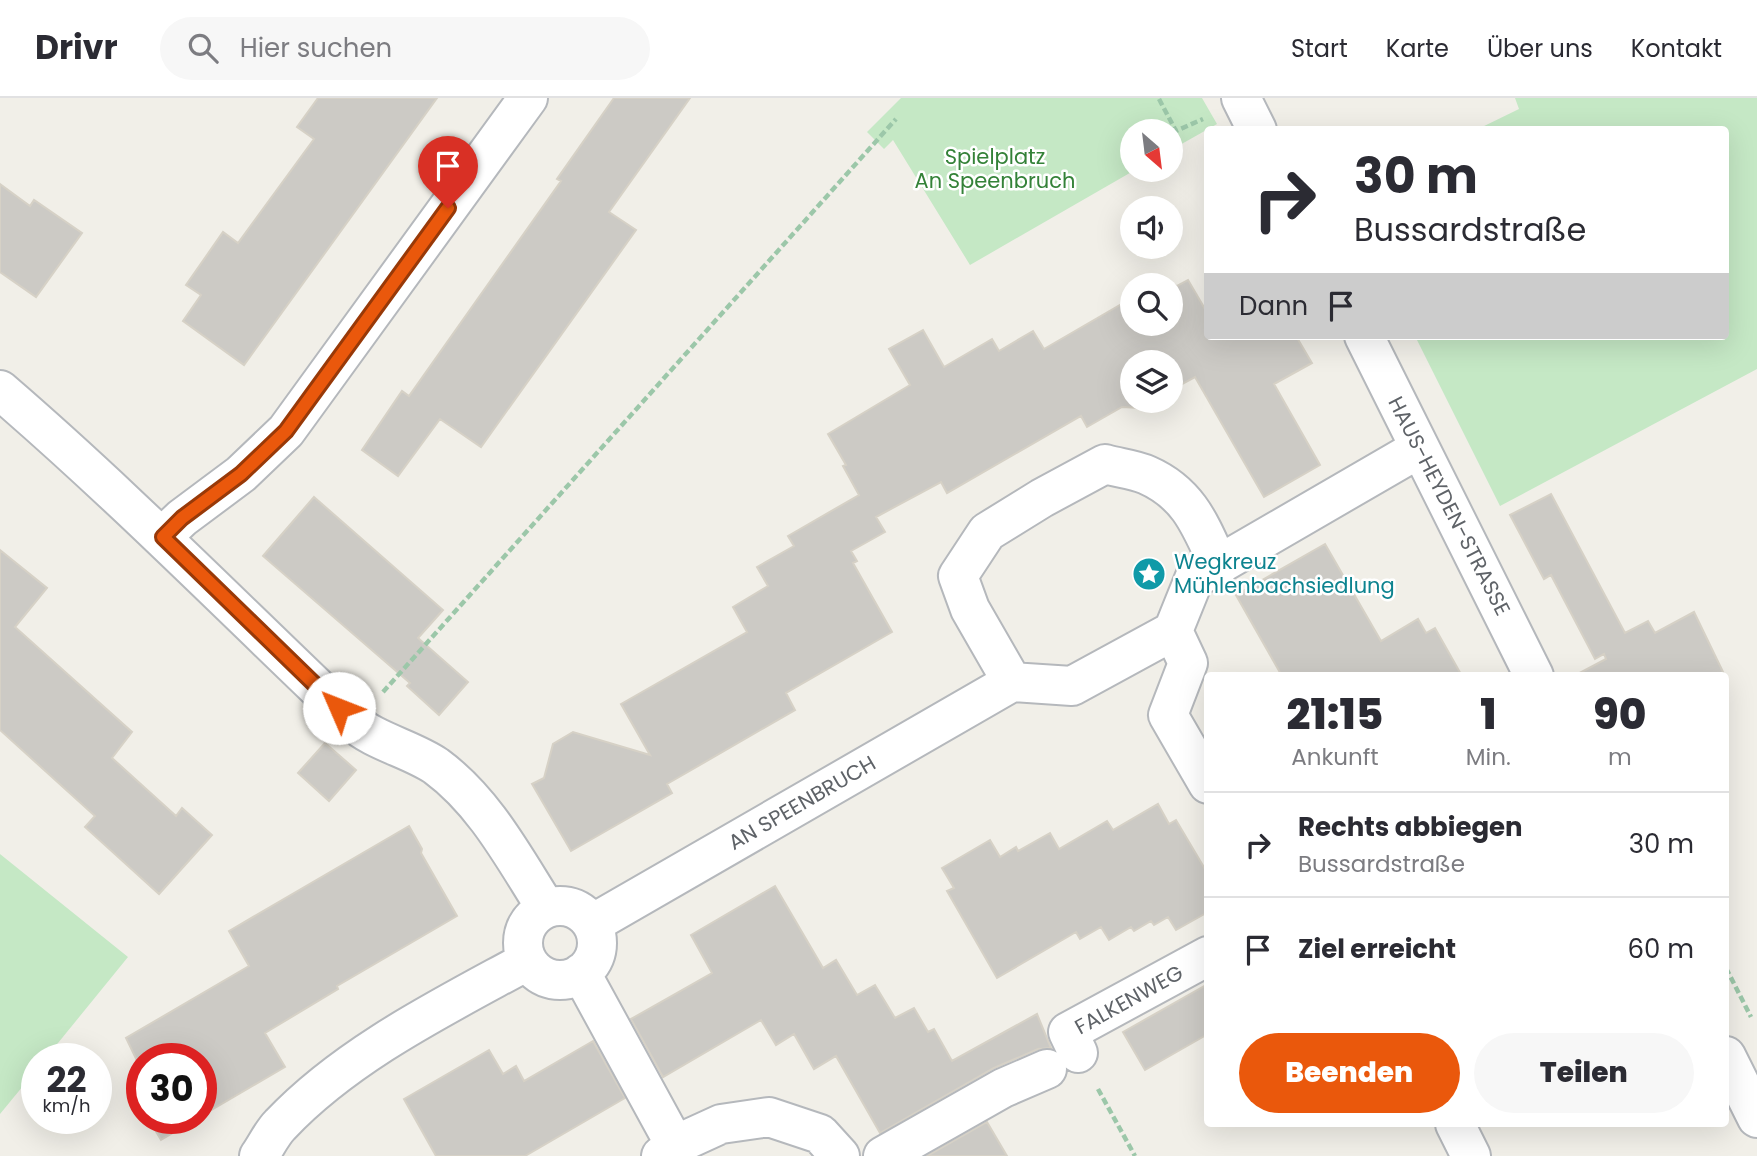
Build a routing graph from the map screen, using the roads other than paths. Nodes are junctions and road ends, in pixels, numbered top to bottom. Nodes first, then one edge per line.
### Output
1 (528, 98) edge
2 (1226, 106) edge
3 (1252, 126) edge
4 (1366, 340) edge
5 (0, 390) edge
6 (1420, 448) junction
7 (163, 537) junction
8 (1219, 566) junction
9 (1173, 631) junction
10 (1532, 672) edge
11 (1012, 682) junction
12 (1204, 777) edge
13 (546, 908) junction
14 (593, 924) junction
15 (1204, 958) edge
16 (527, 961) junction
17 (580, 973) junction
18 (1729, 1062) edge
19 (1757, 1118) edge
20 (1456, 1127) edge
21 (668, 1151) edge
22 (260, 1156) edge
23 (840, 1156) edge
24 (883, 1156) edge
25 (1471, 1156) edge

1 - 7 street
2 - 3 street
4 - 6 street, HAUS-HEYDEN-STRASSE
5 - 7 street
6 - 8 street
6 - 10 street, HAUS-HEYDEN-STRASSE
7 - 13 street
8 - 9 street
8 - 11 street
9 - 11 street
9 - 12 street
11 - 14 street, AN SPEENBRUCH
13 - 14 street
13 - 16 street
14 - 17 street
15 - 24 street, FALKENWEG
16 - 17 street
16 - 22 street
17 - 21 street
18 - 19 street
20 - 25 street
21 - 23 street

